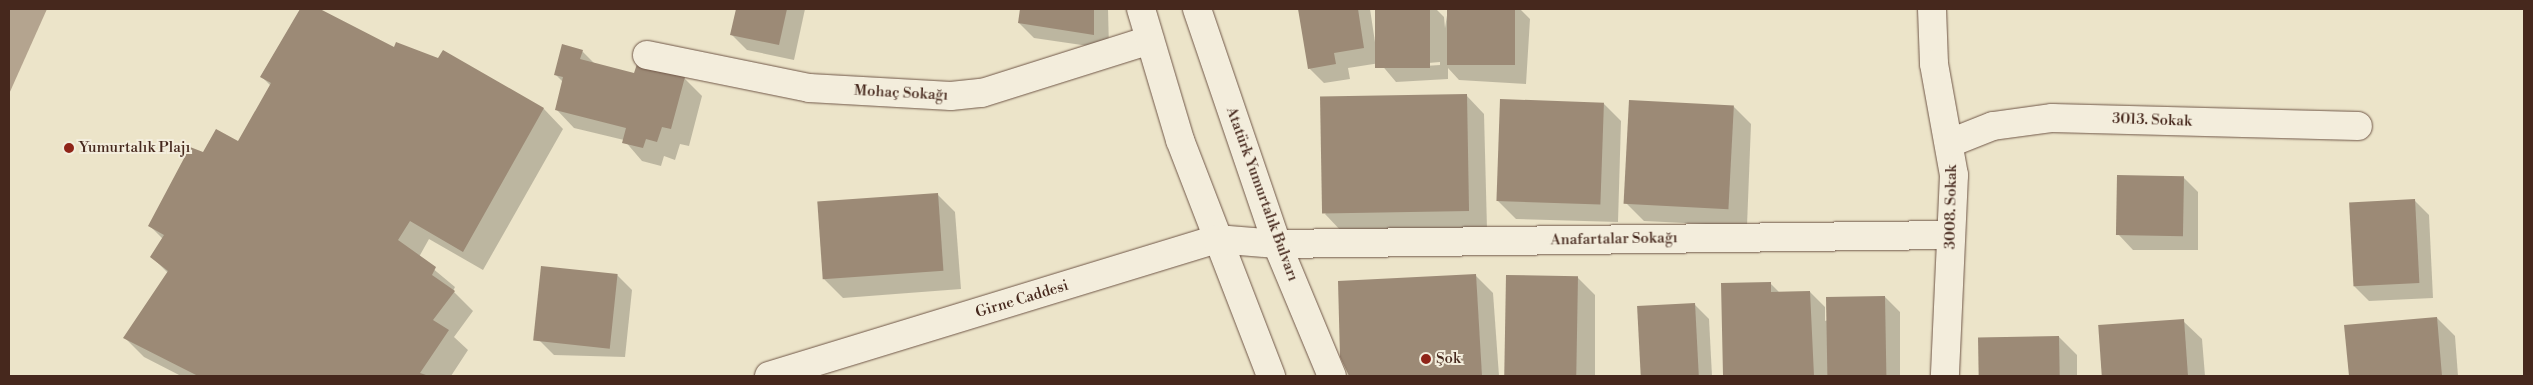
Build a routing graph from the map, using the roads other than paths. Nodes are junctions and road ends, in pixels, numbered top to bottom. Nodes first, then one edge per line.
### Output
1 (1164, 9) edge
2 (1198, 9) edge
3 (1932, 9) edge
4 (1145, 26) edge
5 (648, 55) dead end
6 (2358, 126) dead end
7 (1950, 144) junction
8 (1951, 235) junction
9 (1216, 239) junction
10 (1277, 244) junction
11 (769, 376) edge
12 (1271, 376) edge
13 (1332, 376) edge
14 (1945, 376) edge

1 - 4 street
2 - 10 street, Atatürk Yumurtalık Bulvarı
3 - 7 street, 3008. Sokak
4 - 5 street, Mohaç Sokağı
4 - 9 street
6 - 7 street, 3013. Sokak
7 - 8 street, 3008. Sokak
8 - 10 street, Anafartalar Sokağı
8 - 14 street, 3008. Sokak
9 - 10 street, Girne Caddesi
9 - 11 street, Girne Caddesi
9 - 12 street
10 - 13 street, Atatürk Yumurtalık Bulvarı

